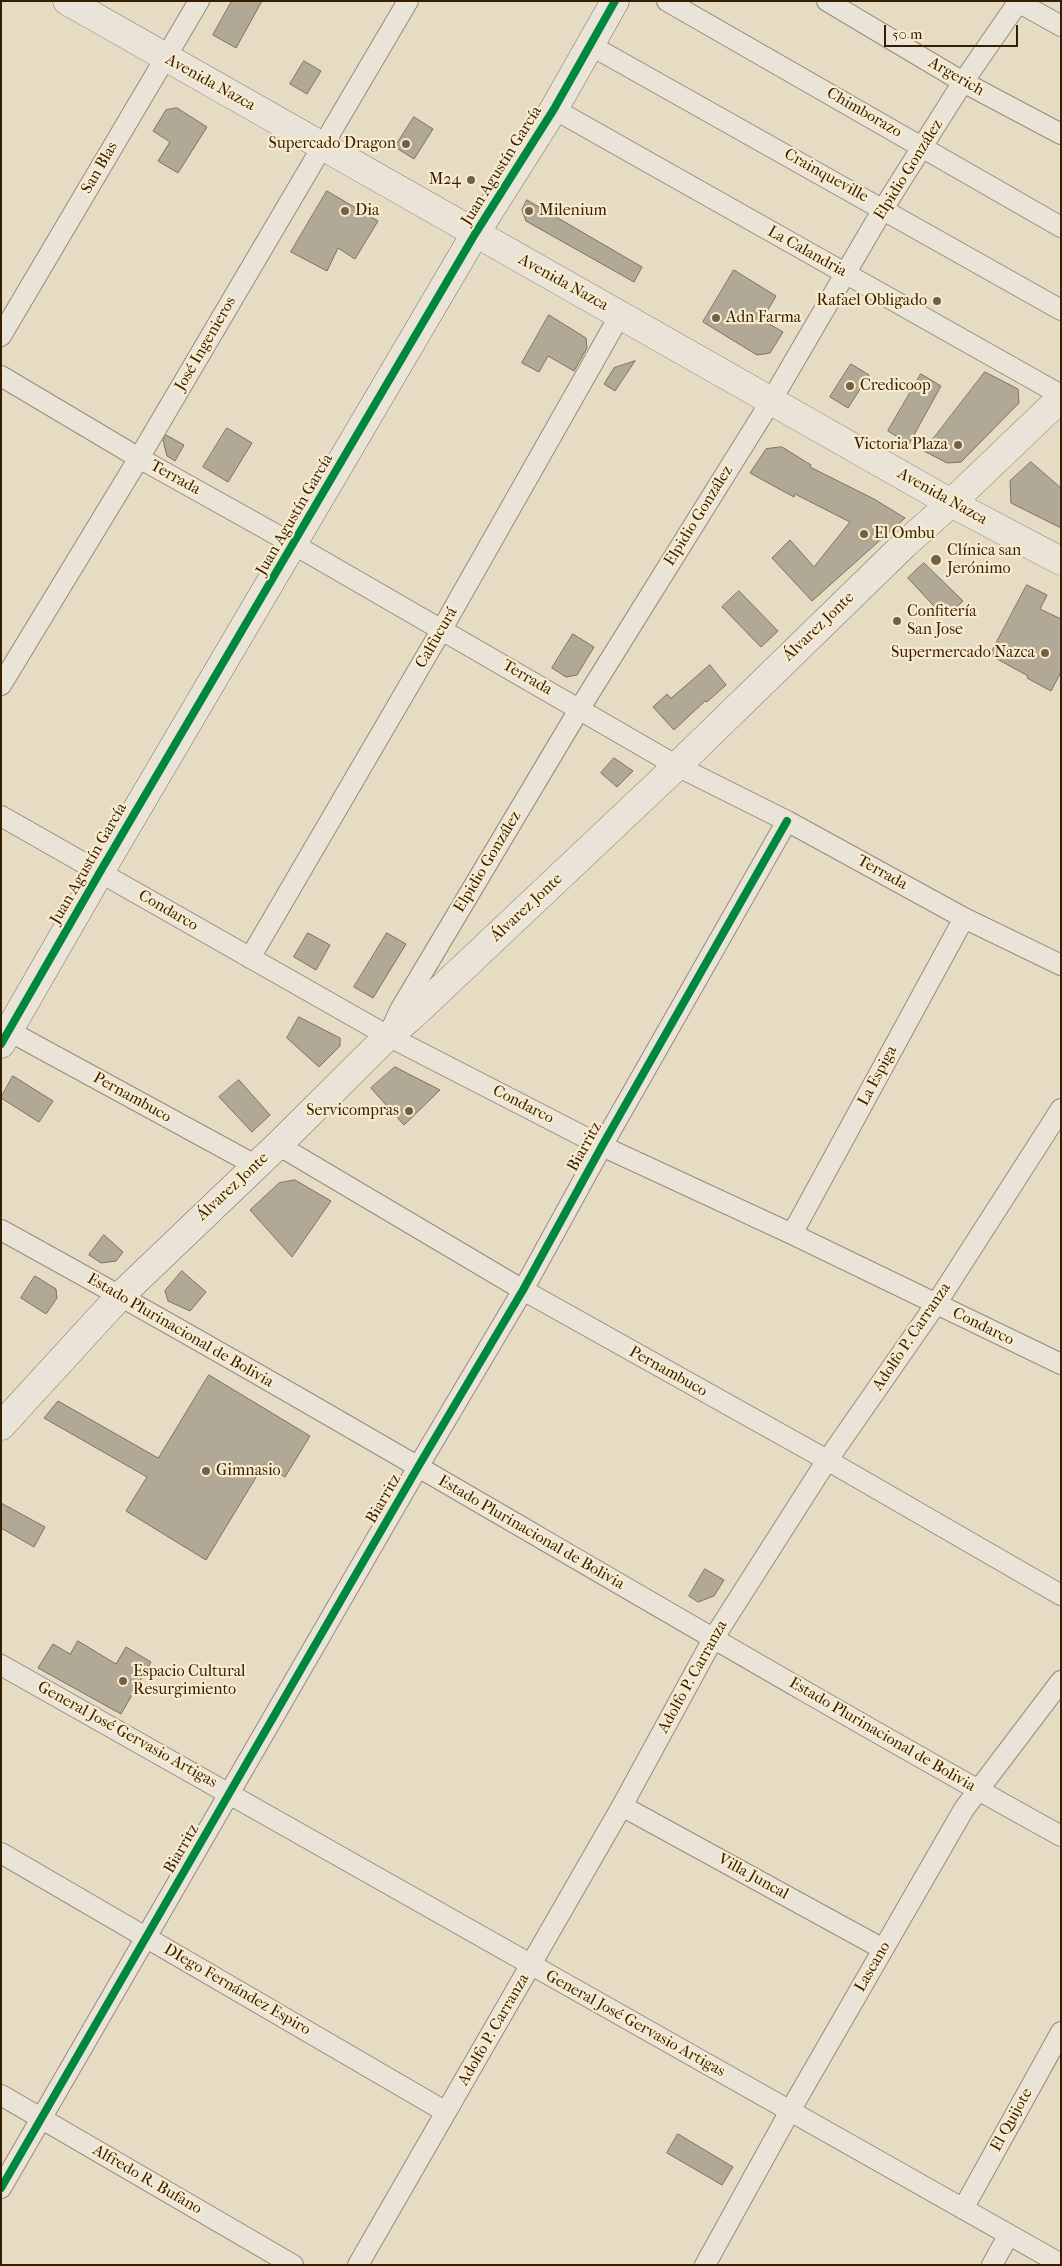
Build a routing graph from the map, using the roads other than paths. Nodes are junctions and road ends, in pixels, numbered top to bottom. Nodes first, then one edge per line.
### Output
1 (67, 1) edge
2 (199, 1) edge
3 (408, 1) edge
4 (615, 1) edge
5 (667, 1) edge
6 (827, 1) edge
7 (1018, 2) edge
8 (1061, 26) edge
9 (590, 45) junction
10 (165, 58) junction
11 (964, 82) junction
12 (554, 108) junction
13 (1061, 134) edge
14 (321, 146) junction
15 (924, 147) junction
16 (883, 208) junction
17 (1061, 227) edge
18 (475, 234) junction
19 (845, 274) junction
20 (1061, 310) edge
21 (620, 315) junction
22 (1, 336) edge
23 (1, 376) edge
24 (1061, 397) edge
25 (771, 401) junction
26 (139, 458) junction
27 (951, 503) junction
28 (293, 544) junction
29 (1061, 561) edge
30 (442, 629) junction
31 (1, 685) edge
32 (580, 708) junction
33 (677, 766) junction
34 (1, 816) edge
35 (788, 821) junction
36 (100, 872) junction
37 (964, 918) junction
38 (250, 958) junction
39 (1061, 965) edge
40 (388, 1036) junction
41 (5, 1037) edge
42 (1061, 1109) edge
43 (278, 1145) junction
44 (602, 1146) junction
45 (255, 1166) junction
46 (1, 1230) edge
47 (792, 1234) junction
48 (523, 1290) junction
49 (120, 1296) junction
50 (936, 1304) junction
51 (1061, 1364) edge
52 (1, 1426) edge
53 (827, 1460) junction
54 (418, 1467) junction
55 (1061, 1595) edge
56 (713, 1638) junction
57 (1, 1665) edge
58 (1061, 1681) edge
59 (978, 1789) junction
60 (230, 1793) junction
61 (622, 1806) junction
62 (1061, 1836) edge
63 (1, 1853) edge
64 (147, 1938) junction
65 (883, 1950) junction
66 (531, 1965) junction
67 (1061, 2032) edge
68 (1, 2095) edge
69 (446, 2112) junction
70 (790, 2112) junction
71 (40, 2118) junction
72 (1, 2188) edge
73 (963, 2209) junction
74 (1008, 2236) junction
75 (1061, 2264) edge
76 (293, 2265) edge
77 (358, 2265) edge
78 (705, 2265) edge
79 (992, 2265) edge

1 - 10 street, Avenida Nazca
2 - 10 street, San Blas
3 - 14 street, José Ingenieros
4 - 9 street, Juan Agustín García
5 - 15 street, Chimborazo
6 - 11 street, Argerich
7 - 8 street
7 - 11 street, Elpidio González
9 - 12 street, Juan Agustín García
9 - 16 street, Crainqueville
10 - 14 street, Avenida Nazca
10 - 22 street, San Blas
11 - 13 street, Argerich
11 - 15 street, Elpidio González
12 - 18 street, Juan Agustín García
12 - 19 street, La Calandria
14 - 18 street, Avenida Nazca
14 - 26 street, José Ingenieros
15 - 16 street, Elpidio González
15 - 17 street, Chimborazo
16 - 19 street, Elpidio González
16 - 20 street, Crainqueville
18 - 21 street, Avenida Nazca
18 - 28 street, Juan Agustín García
19 - 24 street, La Calandria
19 - 25 street, Elpidio González
21 - 25 street, Avenida Nazca
21 - 30 street, Calfucurá
23 - 26 street, Terrada
24 - 27 street, Álvarez Jonte
25 - 27 street, Avenida Nazca
25 - 32 street, Elpidio González
26 - 28 street, Terrada
26 - 31 street, José Ingenieros
27 - 29 street, Avenida Nazca
27 - 33 street, Álvarez Jonte
28 - 30 street, Terrada
28 - 36 street, Juan Agustín García
30 - 32 street, Terrada
30 - 38 street, Calfucurá
32 - 33 street, Terrada
32 - 40 street, Elpidio González
33 - 35 street, Terrada
33 - 40 street, Álvarez Jonte
34 - 36 street, Condarco
35 - 37 street, Terrada
35 - 44 street, Biarritz
36 - 38 street, Condarco
36 - 41 street, Juan Agustín García
37 - 39 street, Terrada
37 - 47 street, La Espiga
38 - 40 street, Condarco
40 - 43 street, Álvarez Jonte
40 - 44 street, Condarco
41 - 45 street, Pernambuco
42 - 50 street, Adolfo P. Carranza
43 - 45 street, Álvarez Jonte
43 - 48 street, Pernambuco
44 - 47 street, Condarco
44 - 48 street, Biarritz
45 - 49 street, Álvarez Jonte
46 - 49 street, Estado Plurinacional de Bolivia
47 - 50 street, Condarco
48 - 53 street, Pernambuco
48 - 54 street, Biarritz
49 - 52 street, Álvarez Jonte
49 - 54 street, Estado Plurinacional de Bolivia
50 - 51 street, Condarco
50 - 53 street, Adolfo P. Carranza
53 - 55 street, Pernambuco
53 - 56 street, Adolfo P. Carranza
54 - 56 street, Estado Plurinacional de Bolivia
54 - 60 street, Biarritz
56 - 59 street, Estado Plurinacional de Bolivia
56 - 61 street, Adolfo P. Carranza
57 - 60 street, General José Gervasio Artigas
58 - 59 street, Lascano
59 - 62 street, Estado Plurinacional de Bolivia
59 - 65 street, Lascano
60 - 64 street, Biarritz
60 - 66 street, General José Gervasio Artigas
61 - 65 street, Villa Juncal
61 - 66 street, Adolfo P. Carranza
63 - 64 street, DIego Fernández Espiro
64 - 69 street, DIego Fernández Espiro
64 - 71 street, Biarritz
65 - 70 street, Lascano
66 - 69 street, Adolfo P. Carranza
66 - 70 street, General José Gervasio Artigas
67 - 73 street, El Quijote
68 - 71 street, Alfredo R. Bufano
69 - 77 street, Adolfo P. Carranza
70 - 73 street, General José Gervasio Artigas
70 - 78 street, Lascano
71 - 72 street, Biarritz
71 - 76 street, Alfredo R. Bufano
73 - 74 street, General José Gervasio Artigas
74 - 75 street, General José Gervasio Artigas
74 - 79 street

